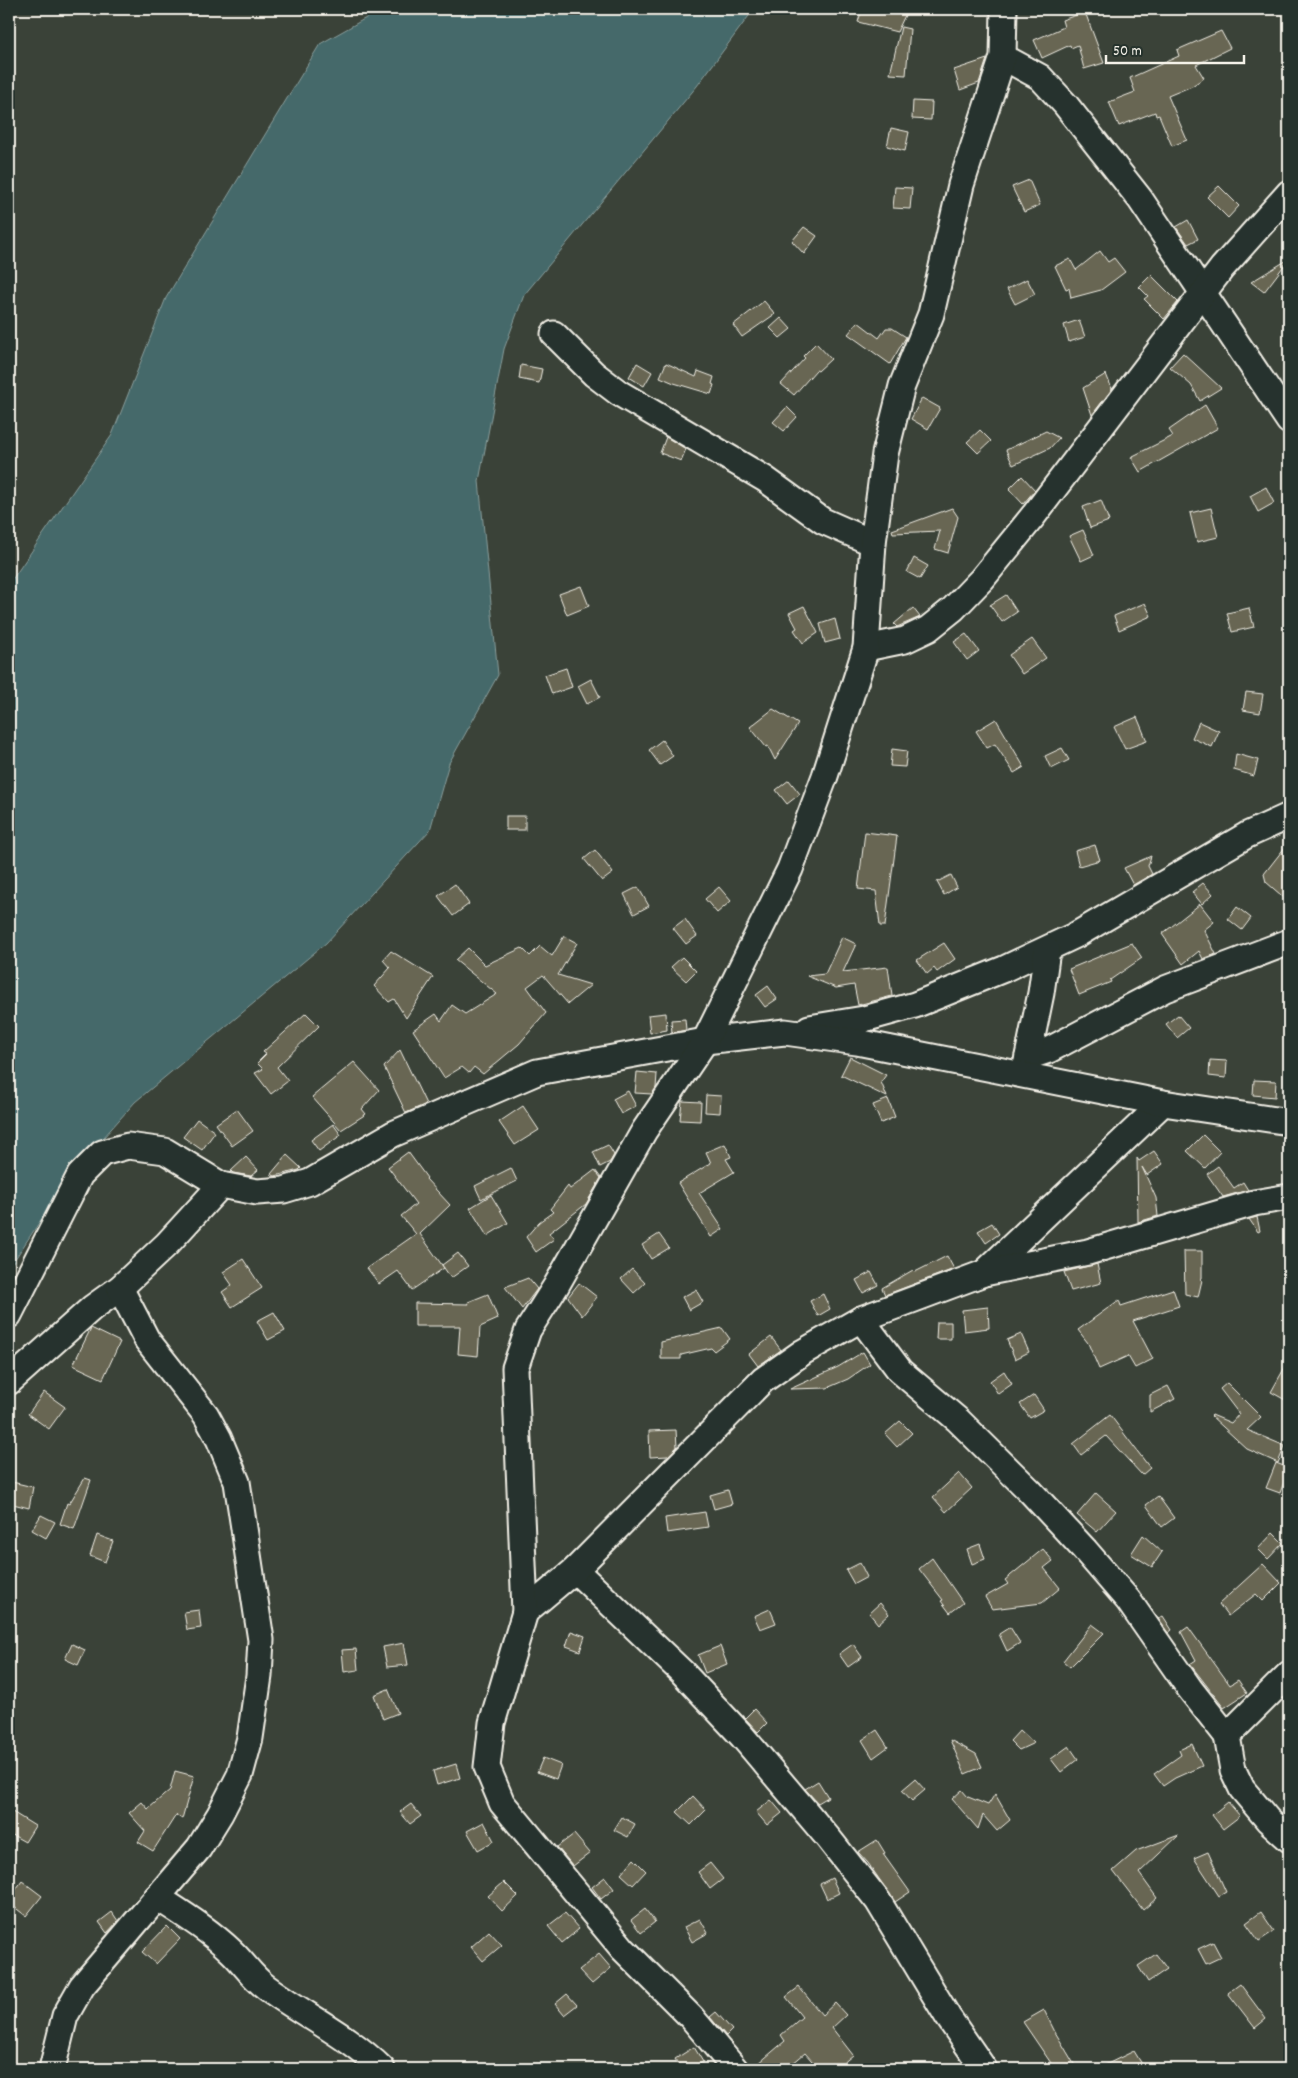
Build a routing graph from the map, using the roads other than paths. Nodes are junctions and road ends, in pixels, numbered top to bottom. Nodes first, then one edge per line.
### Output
1 (1004, 9) edge
2 (1003, 57) junction
3 (1289, 193) edge
4 (1204, 293) junction
5 (554, 334) dead end
6 (1289, 421) edge
7 (872, 543) junction
8 (866, 648) junction
9 (1289, 816) edge
10 (1289, 942) edge
11 (1047, 950) junction
12 (785, 1032) junction
13 (705, 1041) junction
14 (1026, 1067) junction
15 (1163, 1103) junction
16 (1289, 1122) edge
17 (221, 1185) junction
18 (1289, 1197) edge
19 (984, 1273) junction
20 (120, 1288) junction
21 (9, 1315) edge
22 (861, 1319) junction
23 (9, 1382) edge
24 (575, 1570) junction
25 (525, 1612) junction
26 (1289, 1674) edge
27 (1227, 1736) junction
28 (1289, 1839) edge
29 (157, 1897) junction
30 (52, 2069) edge
31 (382, 2069) edge
32 (735, 2069) edge
33 (984, 2069) edge

1 - 2 street
2 - 4 street
2 - 7 street
3 - 4 street
4 - 6 street
4 - 8 street
5 - 7 street
7 - 8 street
8 - 13 street
9 - 11 street
10 - 14 street
11 - 12 street
11 - 14 street
12 - 13 street
12 - 14 street
13 - 17 street
13 - 25 street
14 - 15 street
15 - 16 street
15 - 19 street
17 - 20 street
17 - 21 street
18 - 19 street
19 - 22 street
20 - 23 street
20 - 29 street
22 - 24 street
22 - 27 street
24 - 25 street
24 - 33 street
25 - 32 street
26 - 27 street
27 - 28 street
29 - 30 street
29 - 31 street

